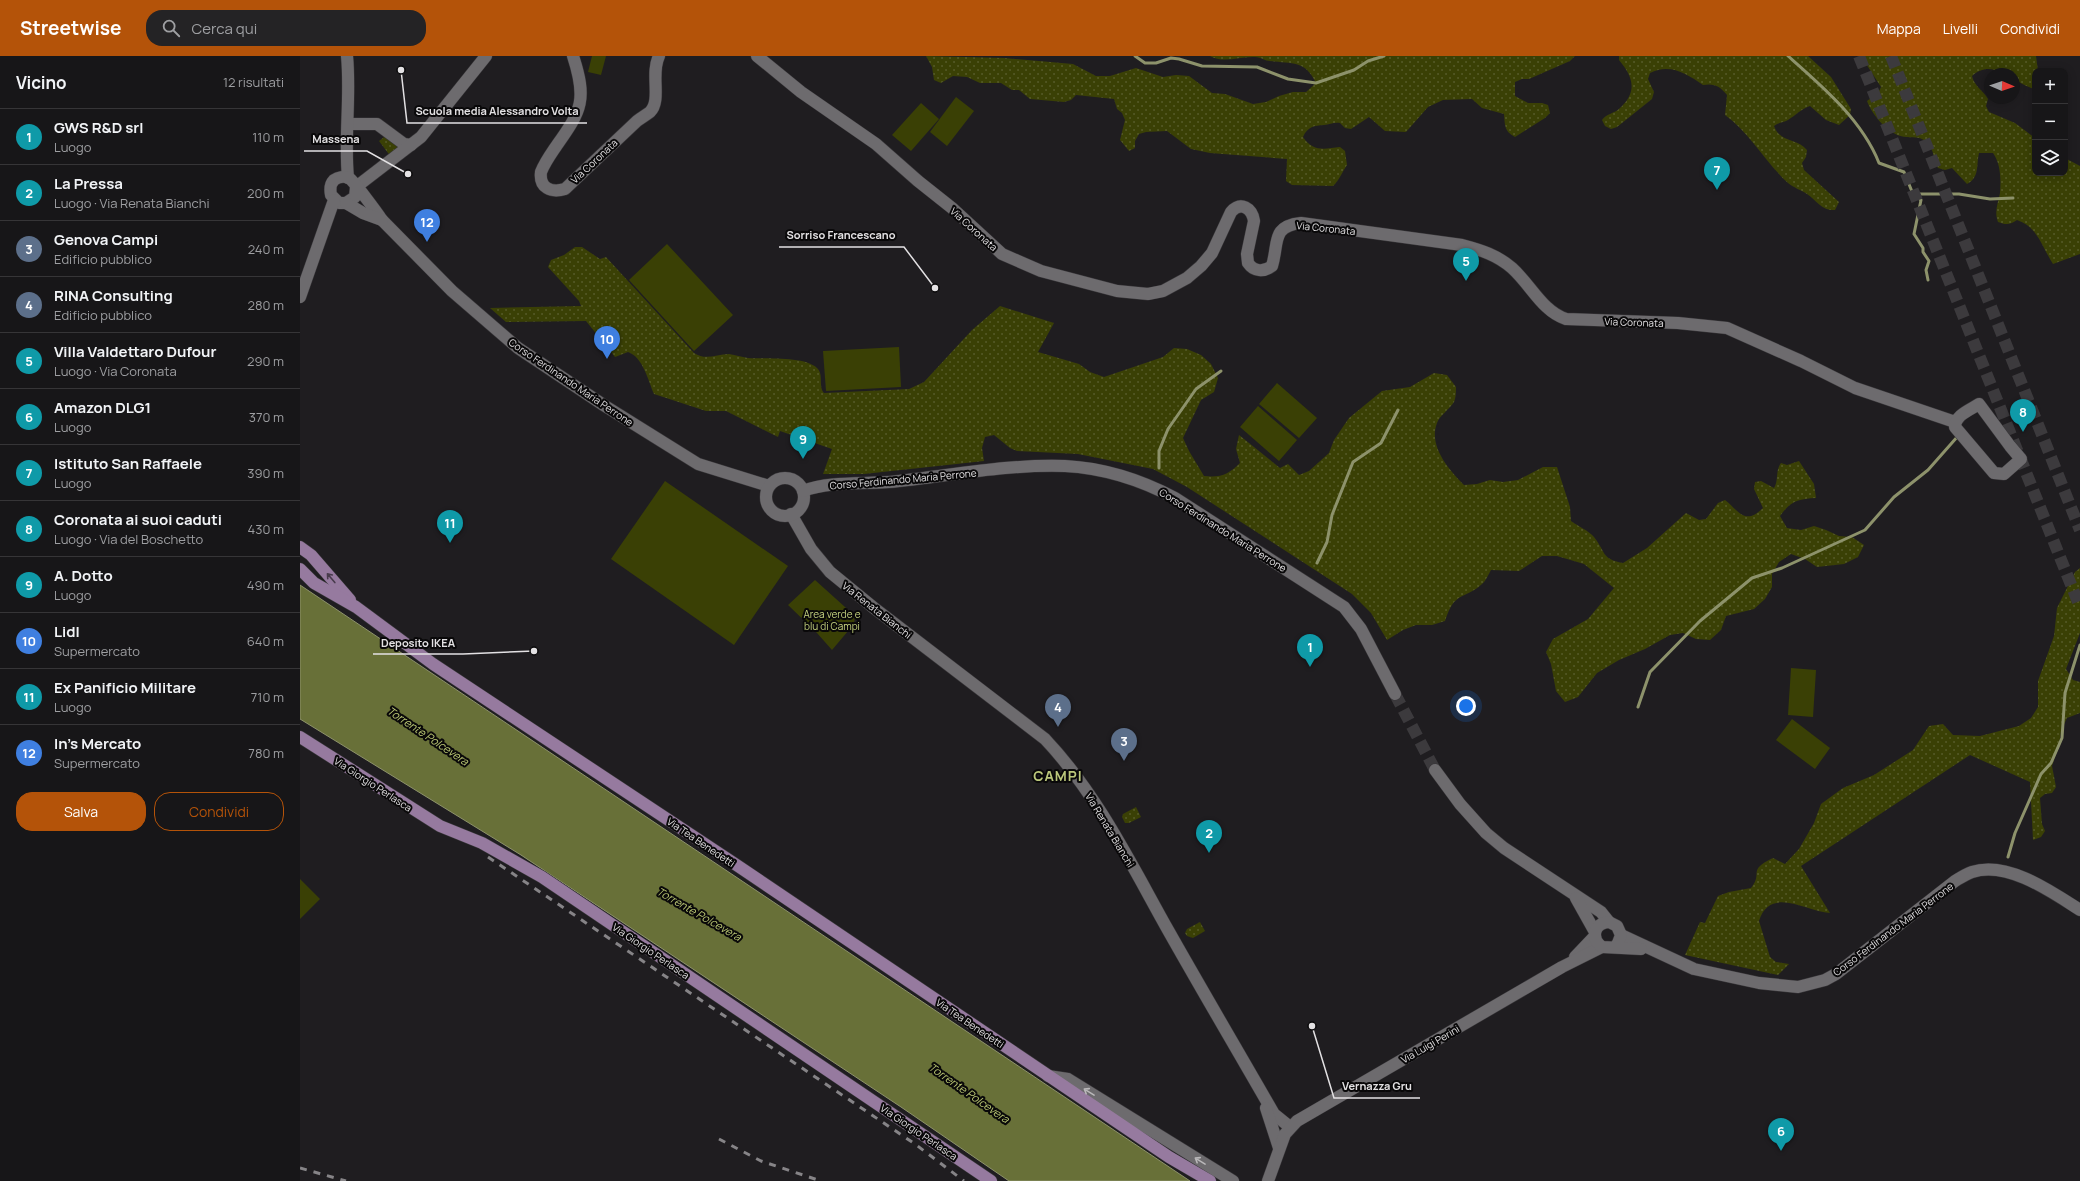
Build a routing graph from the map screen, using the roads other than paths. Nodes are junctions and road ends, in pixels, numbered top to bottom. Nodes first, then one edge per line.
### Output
1 (347, 56) edge
2 (486, 56) edge
3 (573, 56) edge
4 (659, 56) edge
5 (757, 56) edge
6 (349, 124) junction
7 (411, 145) junction
8 (344, 178) junction
9 (356, 187) junction
10 (334, 200) junction
11 (346, 203) junction
12 (380, 216) junction
13 (328, 218) junction
14 (300, 297) edge
15 (1955, 422) junction
16 (769, 486) junction
17 (803, 491) junction
18 (791, 514) junction
19 (300, 547) edge
20 (300, 569) edge
21 (356, 607) junction
22 (1395, 694) tunnel mouth
23 (300, 737) edge
24 (1435, 770) tunnel mouth
25 (1575, 896) junction
26 (2080, 910) edge
27 (1609, 922) junction
28 (1595, 934) junction
29 (1621, 935) junction
30 (1615, 946) junction
31 (1602, 947) junction
32 (1654, 951) junction
33 (1571, 963) junction
34 (1047, 1076) junction
35 (1264, 1097) junction
36 (1290, 1127) junction
37 (1275, 1158) junction
38 (991, 1181) edge
39 (1210, 1181) edge
40 (1233, 1181) edge
41 (1260, 1181) edge
42 (1268, 1181) edge
43 (1274, 1181) edge

1 - 6 street
2 - 7 street
3 - 4 street, Via Coronata
5 - 15 street, Via Coronata
6 - 7 street
6 - 8 street
7 - 9 street
8 - 9 street
8 - 10 street
9 - 11 street
9 - 12 street
10 - 11 street
10 - 13 street
11 - 12 street, Corso Ferdinando Maria Perrone
11 - 13 street
12 - 16 street, Corso Ferdinando Maria Perrone
13 - 14 street
15 - 15 street
16 - 17 street
16 - 18 street
17 - 18 street
17 - 22 street, Corso Ferdinando Maria Perrone
18 - 35 street, Via Renata Bianchi
21 -> 19 main road
20 - 21 main road
21 - 34 main road, Via Tea Benedetti
23 - 38 main road, Via Giorgio Perlasca
24 - 25 street, Corso Ferdinando Maria Perrone
25 - 27 street, Corso Ferdinando Maria Perrone
25 - 28 street, Corso Ferdinando Maria Perrone
26 - 32 street, Corso Ferdinando Maria Perrone
27 - 28 street
27 - 29 street, Corso Ferdinando Maria Perrone
28 - 31 street, Corso Ferdinando Maria Perrone
28 - 33 street, Via Luigi Perini
29 - 30 street
29 - 32 street, Corso Ferdinando Maria Perrone
30 - 31 street, Corso Ferdinando Maria Perrone
30 - 32 street, Corso Ferdinando Maria Perrone
31 - 33 street, Via Luigi Perini
33 - 36 street, Via Luigi Perini
34 - 39 main road, Via Tea Benedetti
40 -> 34 street, Via Tea Benedetti
35 - 36 street, Via Renata Bianchi
35 - 37 street
36 - 37 street
37 - 41 street
37 - 42 street
37 - 43 street

